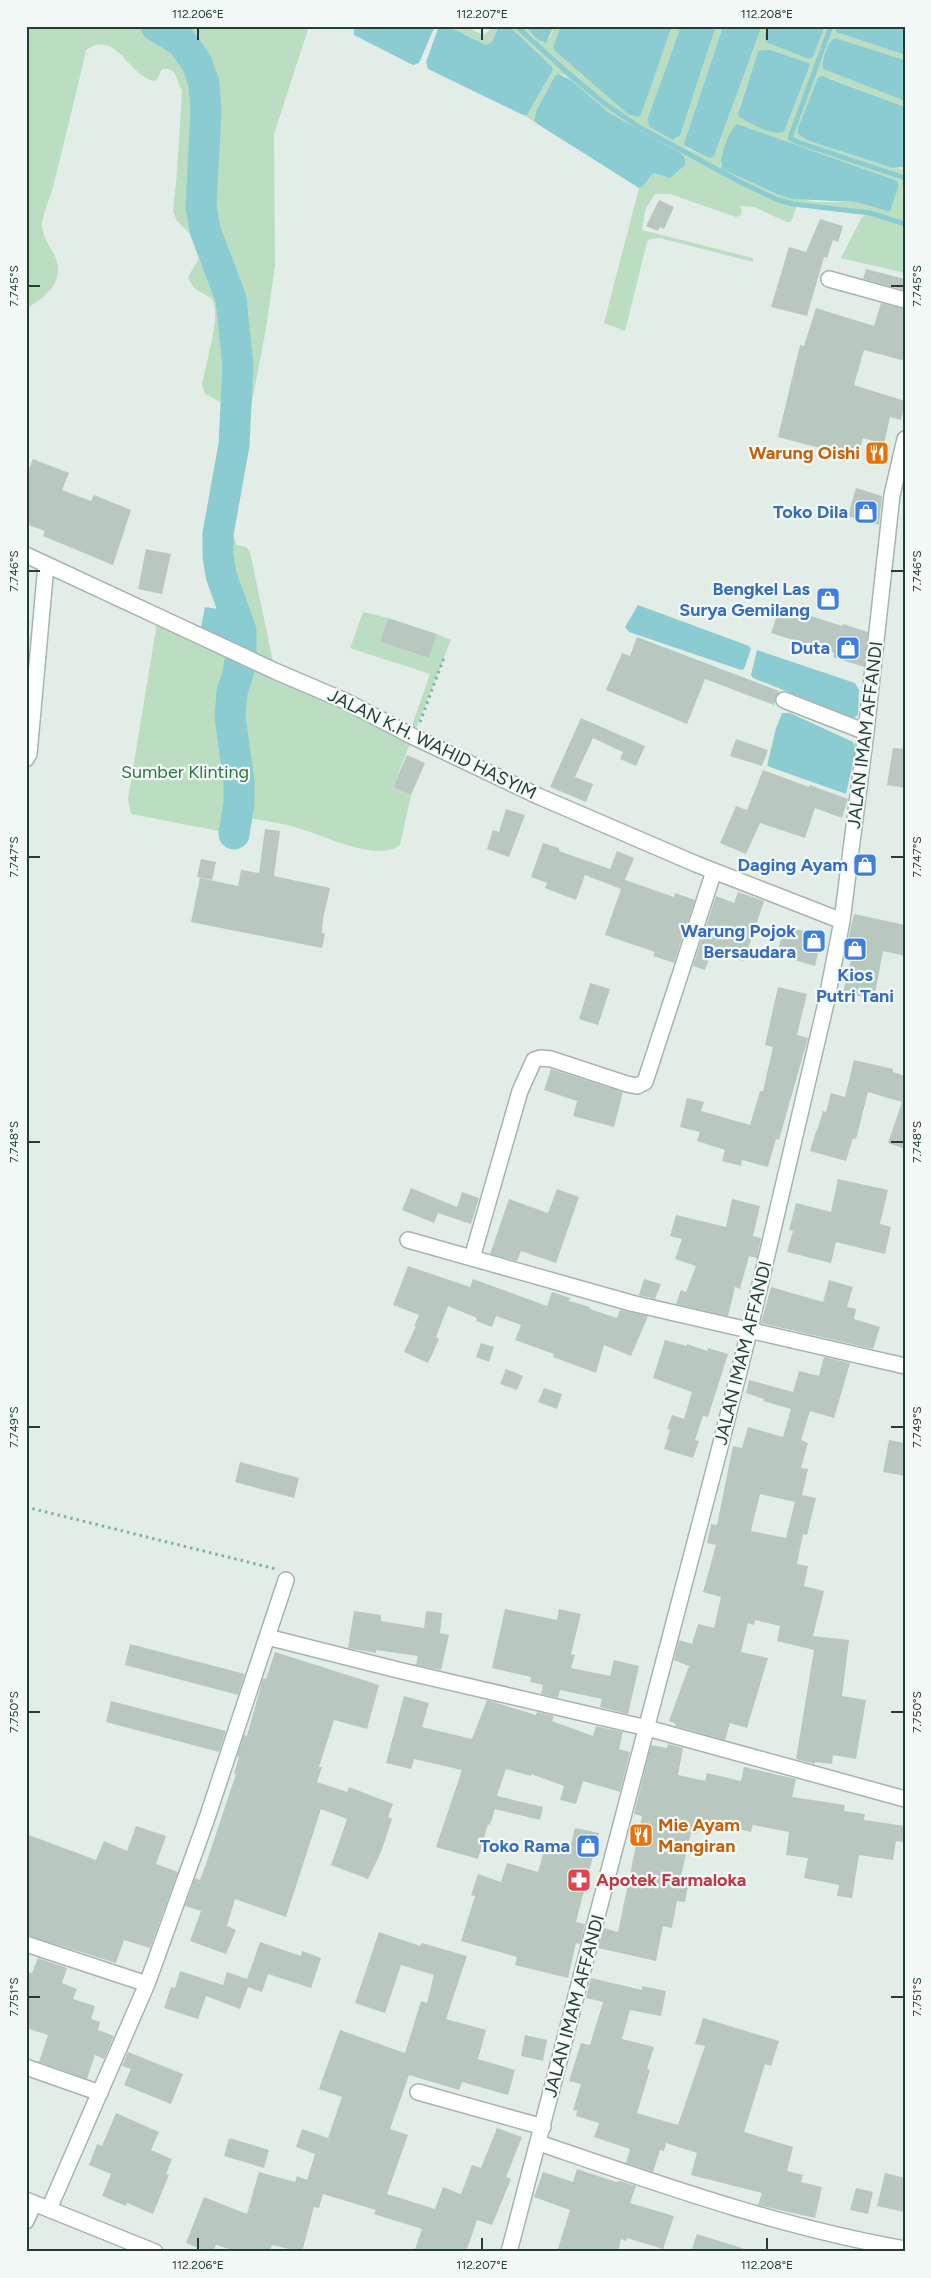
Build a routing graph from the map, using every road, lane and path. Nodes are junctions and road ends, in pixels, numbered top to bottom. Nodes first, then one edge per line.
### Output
1 (829, 279) dead end
2 (905, 300) edge
3 (905, 439) edge
4 (26, 555) edge
5 (46, 564) junction
6 (445, 655) dead end
7 (784, 700) dead end
8 (866, 732) junction
9 (414, 737) junction
10 (26, 758) edge
11 (714, 871) junction
12 (842, 921) junction
13 (408, 1240) dead end
14 (472, 1258) junction
15 (750, 1332) junction
16 (905, 1366) edge
17 (26, 1507) edge
18 (286, 1580) joint
19 (266, 1637) junction
20 (647, 1728) junction
21 (905, 1799) edge
22 (26, 1944) edge
23 (147, 1984) junction
24 (26, 2067) edge
25 (418, 2092) dead end
26 (100, 2093) junction
27 (543, 2127) junction
28 (539, 2143) junction
29 (30, 2202) edge
30 (49, 2209) junction
31 (26, 2221) edge
32 (905, 2249) edge
33 (155, 2252) edge
34 (509, 2252) edge

1 - 2 street
3 - 8 street, JALAN IMAM AFFANDI
4 - 5 street, JALAN K.H. WAHID HASYIM
5 - 9 street, JALAN K.H. WAHID HASYIM
5 - 10 street
6 - 9 path
7 - 8 street
8 - 12 street, JALAN IMAM AFFANDI
9 - 11 street, JALAN K.H. WAHID HASYIM
11 - 12 street, JALAN K.H. WAHID HASYIM
11 - 14 street
12 - 15 street, JALAN IMAM AFFANDI
13 - 14 street
14 - 15 street
15 - 16 street
15 - 20 street, JALAN IMAM AFFANDI
17 - 18 path
18 - 19 street
19 - 20 street
19 - 23 street
20 - 21 street
20 - 27 street, JALAN IMAM AFFANDI
22 - 23 street
23 - 26 street
24 - 26 street
25 - 27 street
26 - 30 street
27 - 28 street, JALAN IMAM AFFANDI
28 - 32 street
28 - 34 street, JALAN IMAM AFFANDI
29 - 30 street
29 - 31 street
30 - 33 street

